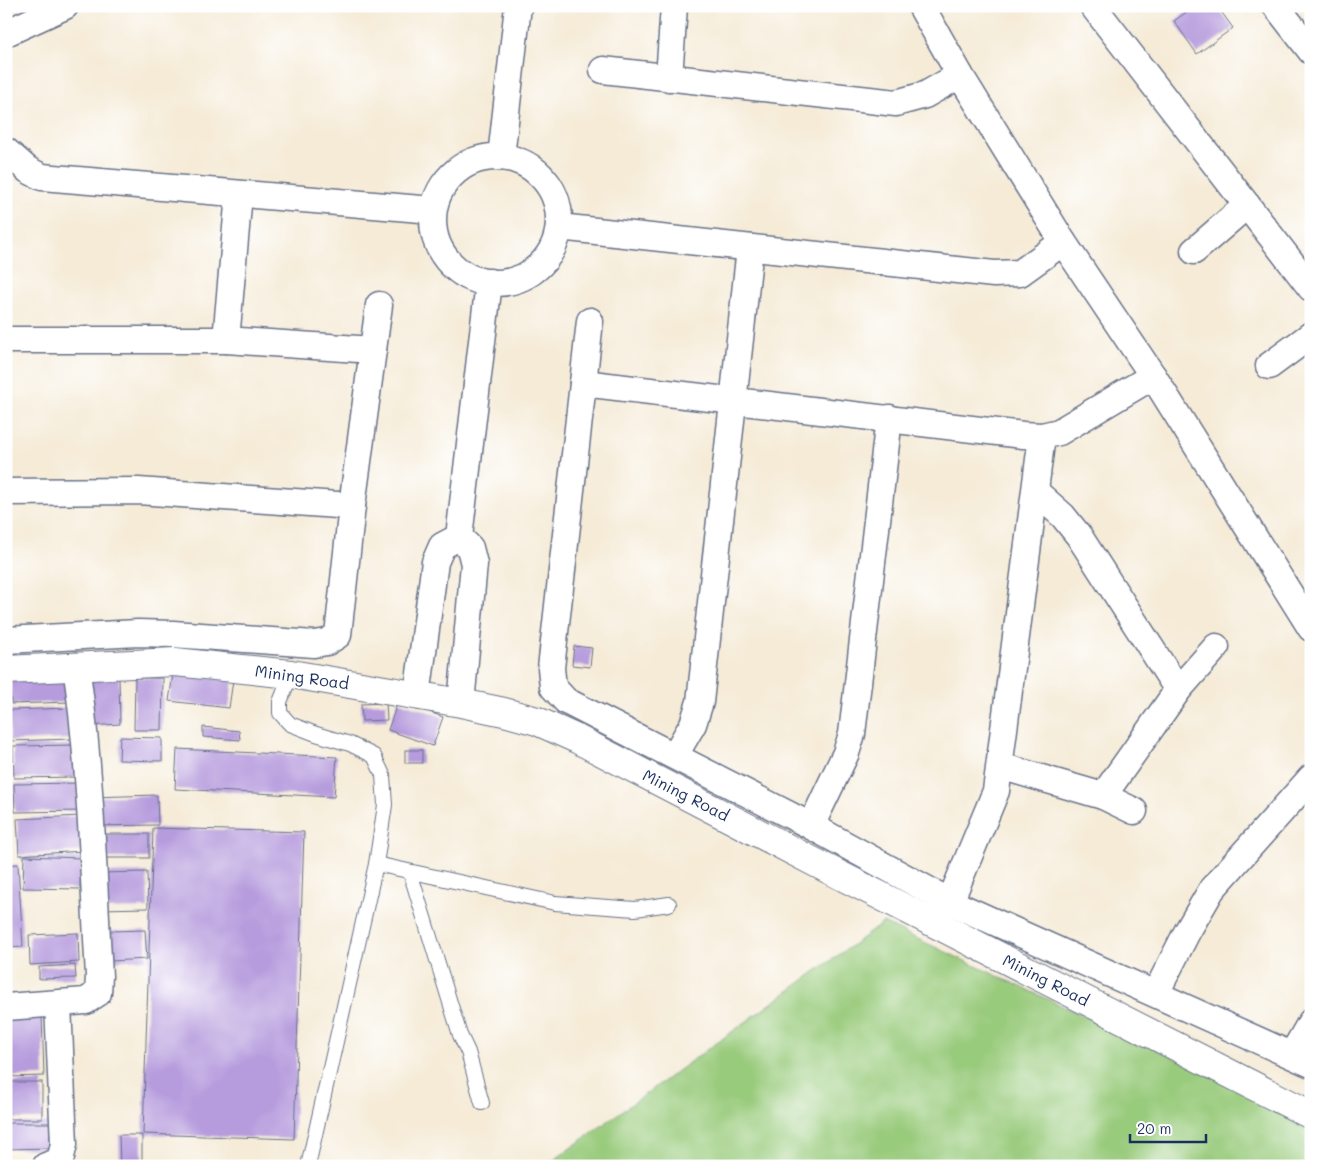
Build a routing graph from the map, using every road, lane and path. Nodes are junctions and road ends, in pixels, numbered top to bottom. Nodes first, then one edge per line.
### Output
1 (65, 6) edge
2 (518, 6) edge
3 (674, 6) edge
4 (921, 6) edge
5 (1093, 6) edge
6 (1276, 6) edge
7 (6, 33) edge
8 (1311, 51) edge
9 (603, 70) dead end
10 (960, 75) junction
11 (669, 78) junction
12 (6, 151) edge
13 (501, 157) junction
14 (239, 194) junction
15 (1247, 205) junction
16 (433, 210) junction
17 (559, 227) junction
18 (1063, 242) junction
19 (750, 248) junction
20 (1194, 251) dead end
21 (489, 282) junction
22 (1311, 288) edge
23 (379, 305) dead end
24 (590, 321) dead end
25 (1311, 335) edge
26 (6, 340) edge
27 (226, 340) junction
28 (373, 350) junction
29 (1268, 366) dead end
30 (1153, 376) junction
31 (583, 382) junction
32 (734, 400) junction
33 (889, 418) junction
34 (1042, 436) junction
35 (6, 492) edge
36 (1036, 492) junction
37 (352, 506) junction
38 (459, 537) junction
39 (1311, 628) edge
40 (427, 630) junction
41 (468, 634) junction
42 (6, 640) edge
43 (1216, 647) dead end
44 (76, 666) junction
45 (6, 670) edge
46 (291, 674) junction
47 (1178, 690) junction
48 (417, 696) junction
49 (461, 703) junction
50 (675, 755) junction
51 (1000, 766) junction
52 (1311, 778) edge
53 (1103, 796) junction
54 (1134, 811) dead end
55 (811, 826) junction
56 (376, 864) junction
57 (410, 872) junction
58 (950, 902) junction
59 (669, 904) dead end
60 (1156, 993) junction
61 (58, 1004) junction
62 (6, 1007) edge
63 (1311, 1022) edge
64 (1301, 1059) edge
65 (482, 1103) dead end
66 (1311, 1115) edge
67 (46, 1166) edge
68 (308, 1166) edge

1 - 7 street
2 - 13 street
3 - 11 street
4 - 10 street
5 - 15 street
6 - 8 street
9 - 11 street
10 - 11 street
10 - 18 street
12 - 14 street
13 - 16 street
13 - 17 street
14 - 16 street
14 - 27 street
15 - 20 street
15 - 22 street
16 - 21 street
17 - 19 street
17 - 21 street
18 - 19 street
18 - 30 street
19 - 32 street
21 - 38 street
23 - 28 street
24 - 31 street
25 - 29 street
26 - 27 street
27 - 28 street
28 - 37 street
30 - 34 street
30 - 39 street
31 - 32 street
31 - 50 street
32 - 33 street
32 - 50 street
33 - 34 street
33 - 55 street
34 - 36 street
35 - 37 street
36 - 47 street
36 - 51 street
37 - 42 street
38 - 40 street
38 - 41 street
40 - 41 street
40 - 48 street
41 - 49 street
43 - 47 street
44 - 45 street, Mining Road
44 - 46 street, Mining Road
44 - 61 street
46 - 48 street, Mining Road
46 - 56 lane
47 - 53 street
48 - 49 street, Mining Road
49 - 66 street, Mining Road
50 - 55 street
51 - 53 street
51 - 58 street
52 - 60 street
53 - 54 street
55 - 58 street
56 - 57 lane
56 - 68 lane
57 - 59 lane
57 - 65 lane
58 - 60 street
60 - 64 street
61 - 62 street
61 - 67 street
63 - 64 street

